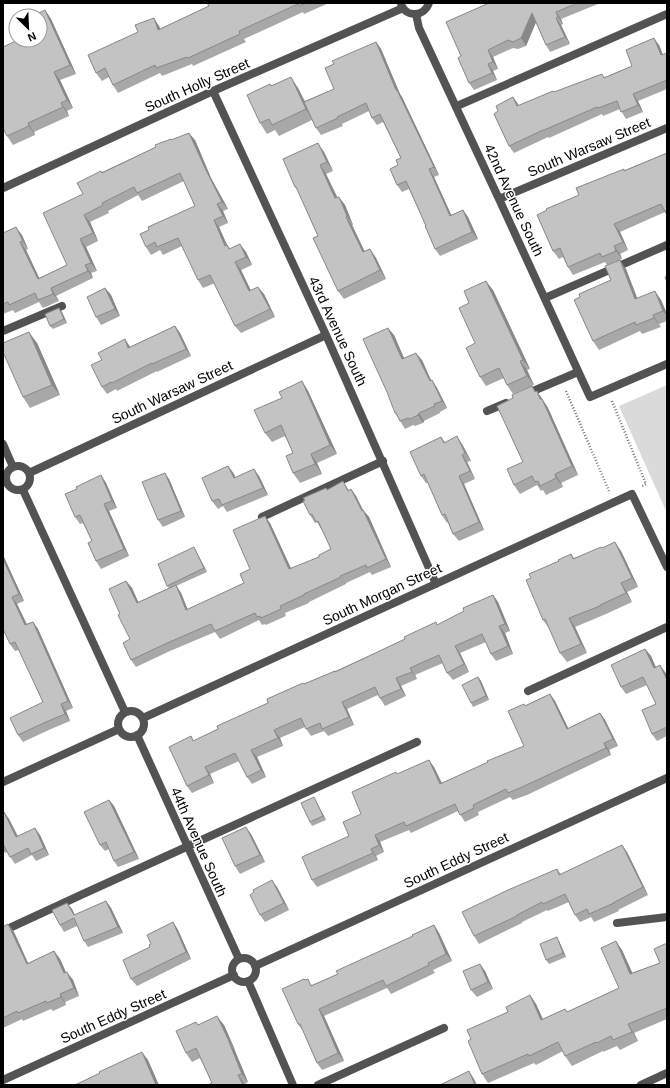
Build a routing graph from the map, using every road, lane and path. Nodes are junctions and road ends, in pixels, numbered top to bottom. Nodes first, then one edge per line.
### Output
1 (429, 3) edge
2 (402, 5) edge
3 (416, 14) junction
4 (667, 14) edge
5 (213, 91) junction
6 (457, 106) junction
7 (667, 128) edge
8 (3, 188) edge
9 (500, 199) junction
10 (667, 245) edge
11 (545, 298) junction
12 (62, 306) dead end
13 (3, 331) edge
14 (326, 335) junction
15 (667, 364) edge
16 (578, 372) junction
17 (561, 379) junction
18 (607, 390) junction
19 (487, 411) dead end
20 (3, 444) edge
21 (382, 461) junction
22 (14, 467) junction
23 (30, 473) junction
24 (5, 484) edge
25 (23, 490) junction
26 (632, 494) junction
27 (614, 502) junction
28 (262, 517) edge
29 (667, 567) edge
30 (436, 584) junction
31 (667, 627) edge
32 (528, 691) dead end
33 (125, 712) junction
34 (142, 718) junction
35 (119, 729) junction
36 (137, 735) junction
37 (417, 742) dead end
38 (667, 778) edge
39 (3, 782) edge
40 (187, 847) junction
41 (667, 917) edge
42 (617, 922) dead end
43 (3, 931) edge
44 (239, 960) junction
45 (255, 966) junction
46 (234, 976) junction
47 (248, 981) junction
48 (444, 1028) dead end
49 (667, 1073) edge
50 (3, 1080) edge
51 (293, 1085) edge
52 (318, 1085) edge
53 (641, 1085) edge

1 - 3 street
2 - 3 street
2 - 5 street, South Holly Street
3 - 6 street, 42nd Avenue South
4 - 6 street
5 - 8 street, South Holly Street
5 - 14 street, 43rd Avenue South
6 - 9 street, 42nd Avenue South
7 - 9 street, South Warsaw Street
9 - 11 street, 42nd Avenue South
10 - 11 street
11 - 16 street, 42nd Avenue South
12 - 13 street
14 - 21 street, 43rd Avenue South
14 - 23 street, South Warsaw Street
15 - 18 street
16 - 17 street
16 - 18 street, 42nd Avenue South
17 - 19 street
17 - 27 path
18 - 26 path
20 - 22 street
21 - 28 street
21 - 30 street, 43rd Avenue South
22 - 23 street
22 - 24 street
23 - 25 street
24 - 25 street
25 - 33 street
26 - 27 street, South Morgan Street
26 - 29 street
27 - 30 street, South Morgan Street
30 - 34 street, South Morgan Street
31 - 32 street
33 - 34 street
33 - 35 street
34 - 36 street
35 - 36 street
35 - 39 street
36 - 40 street, 44th Avenue South
37 - 40 street
38 - 45 street, South Eddy Street
40 - 43 street
40 - 44 street, 44th Avenue South
41 - 42 street
44 - 45 street
44 - 46 street
45 - 47 street
46 - 47 street
46 - 50 street, South Eddy Street
47 - 51 street
48 - 52 street
49 - 53 street

